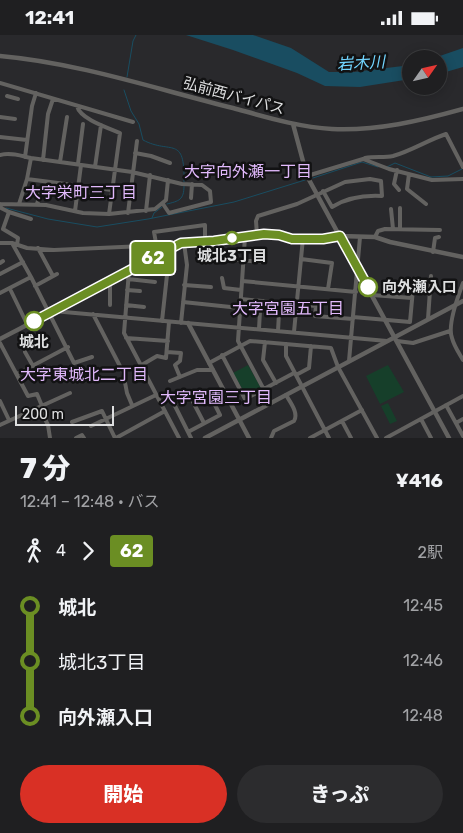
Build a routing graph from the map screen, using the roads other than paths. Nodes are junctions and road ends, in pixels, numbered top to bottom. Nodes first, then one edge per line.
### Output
1 (0, 55) edge
2 (0, 83) edge
3 (16, 87) junction
4 (36, 93) junction
5 (7, 96) dead end
6 (53, 99) junction
7 (77, 106) junction
8 (463, 109) edge
9 (0, 117) edge
10 (67, 117) dead end
11 (15, 119) dead end
12 (133, 122) dead end
13 (83, 124) dead end
14 (293, 124) junction
15 (101, 125) junction
16 (0, 137) edge
17 (27, 140) junction
18 (137, 141) dead end
19 (135, 153) junction
20 (0, 155) edge
21 (25, 157) junction
22 (31, 158) junction
23 (363, 159) junction
24 (43, 160) junction
25 (60, 162) junction
26 (170, 163) dead end
27 (80, 164) junction
28 (95, 167) junction
29 (463, 167) edge
30 (114, 169) junction
31 (397, 170) junction
32 (132, 172) junction
33 (409, 174) junction
34 (150, 175) junction
35 (307, 175) junction
36 (28, 179) junction
37 (463, 179) edge
38 (168, 180) junction
39 (78, 185) junction
40 (192, 185) junction
41 (399, 190) dead end
42 (40, 191) dead end
43 (112, 191) junction
44 (322, 191) junction
45 (317, 194) junction
46 (191, 198) dead end
47 (19, 204) junction
48 (163, 204) junction
49 (426, 204) dead end
50 (0, 205) edge
51 (37, 205) junction
52 (400, 208) dead end
53 (391, 209) dead end
54 (75, 211) junction
55 (146, 211) junction
56 (9, 212) junction
57 (128, 213) junction
58 (109, 214) junction
59 (31, 219) dead end
60 (392, 229) junction
61 (400, 229) junction
62 (440, 230) dead end
63 (257, 235) junction
64 (340, 236) junction
65 (245, 237) junction
66 (360, 237) junction
67 (375, 237) junction
68 (440, 237) dead end
69 (303, 238) junction
70 (205, 241) junction
71 (0, 243) edge
72 (12, 243) junction
73 (156, 243) junction
74 (184, 243) junction
75 (17, 245) junction
76 (174, 247) junction
77 (38, 249) junction
78 (434, 251) junction
79 (263, 255) dead end
80 (463, 257) edge
81 (217, 258) dead end
82 (301, 259) junction
83 (244, 260) junction
84 (23, 262) junction
85 (357, 269) junction
86 (128, 271) junction
87 (0, 275) edge
88 (166, 275) dead end
89 (431, 276) dead end
90 (31, 277) junction
91 (222, 277) dead end
92 (128, 279) junction
93 (110, 280) junction
94 (153, 280) dead end
95 (242, 281) junction
96 (386, 282) dead end
97 (463, 283) edge
98 (35, 285) junction
99 (184, 285) junction
100 (299, 286) junction
101 (211, 287) dead end
102 (328, 289) junction
103 (413, 289) junction
104 (430, 289) junction
105 (127, 290) junction
106 (241, 290) junction
107 (11, 291) dead end
108 (140, 291) dead end
109 (356, 292) junction
110 (0, 293) edge
111 (372, 295) junction
112 (240, 299) junction
113 (412, 299) junction
114 (183, 301) junction
115 (463, 301) edge
116 (296, 304) junction
117 (456, 304) junction
118 (110, 305) dead end
119 (126, 305) junction
120 (144, 307) dead end
121 (240, 308) junction
122 (260, 311) dead end
123 (51, 312) junction
124 (279, 313) dead end
125 (93, 314) junction
126 (125, 317) junction
127 (353, 318) junction
128 (385, 319) junction
129 (428, 319) junction
130 (162, 321) junction
131 (169, 322) junction
132 (180, 323) junction
133 (188, 323) junction
134 (27, 324) junction
135 (238, 327) junction
136 (259, 329) junction
137 (278, 331) junction
138 (450, 331) junction
139 (294, 332) junction
140 (126, 338) junction
141 (352, 338) junction
142 (0, 339) edge
143 (396, 339) junction
144 (168, 341) junction
145 (387, 341) junction
146 (265, 342) junction
147 (0, 343) edge
148 (286, 344) junction
149 (240, 346) junction
150 (68, 347) junction
151 (311, 347) junction
152 (167, 351) junction
153 (25, 352) dead end
154 (222, 355) junction
155 (92, 357) dead end
156 (463, 360) edge
157 (350, 361) junction
158 (209, 363) junction
159 (33, 366) junction
160 (140, 366) junction
161 (338, 367) junction
162 (213, 370) junction
163 (17, 374) junction
164 (295, 374) junction
165 (180, 377) junction
166 (170, 381) dead end
167 (276, 383) junction
168 (302, 386) junction
169 (264, 389) junction
170 (223, 390) junction
171 (70, 393) dead end
172 (209, 393) junction
173 (156, 395) junction
174 (286, 395) junction
175 (190, 396) junction
176 (463, 396) edge
177 (0, 401) edge
178 (271, 403) junction
179 (132, 405) junction
180 (446, 405) junction
181 (40, 407) junction
182 (362, 410) junction
183 (165, 411) junction
184 (434, 411) junction
185 (105, 419) junction
186 (421, 419) junction
187 (463, 419) edge
188 (239, 420) junction
189 (10, 421) junction
190 (342, 421) junction
191 (72, 422) dead end
192 (204, 423) junction
193 (456, 423) junction
194 (0, 425) edge
195 (91, 426) dead end
196 (325, 430) junction
197 (127, 432) junction
198 (188, 432) junction
199 (463, 436) edge
200 (313, 437) edge
201 (429, 437) edge
202 (50, 438) edge
203 (76, 438) edge
204 (84, 438) edge
205 (116, 438) edge
206 (130, 438) edge
207 (179, 438) edge
208 (191, 438) edge
209 (206, 438) edge
210 (249, 438) edge
211 (271, 438) edge
212 (329, 438) edge
213 (351, 438) edge
214 (376, 438) edge
215 (386, 438) edge
216 (449, 438) edge

1 - 14 street, 弘前西バイパス
2 - 3 street
3 - 4 street
3 - 5 street
4 - 6 street
4 - 17 street
6 - 7 street
6 - 24 street
7 - 12 street
7 - 15 street
8 - 14 street, 弘前西バイパス
9 - 11 street
10 - 25 street
13 - 27 street
14 - 35 street
15 - 28 street
15 - 30 street
16 - 17 street
17 - 21 street
18 - 19 street
19 - 26 street
19 - 32 street
20 - 21 street
21 - 22 street
22 - 24 street
22 - 36 street
23 - 29 street
23 - 31 street
23 - 35 street
24 - 25 street
25 - 27 street
27 - 28 street
27 - 39 street
28 - 30 street
30 - 32 street
30 - 43 street
31 - 33 street
31 - 41 street
32 - 34 street
32 - 57 street
33 - 37 street
33 - 49 street
34 - 38 street
34 - 55 street
35 - 45 street
36 - 39 street
36 - 47 street
38 - 40 street
38 - 48 street
39 - 43 street
39 - 54 street
40 - 46 street
40 - 48 street
42 - 51 street
43 - 58 street
44 - 44 street
44 - 45 street
45 - 63 street
45 - 64 street
47 - 50 street
47 - 51 street
48 - 55 street
50 - 56 street
51 - 54 street
52 - 61 street
53 - 60 street
54 - 58 street
55 - 57 street
56 - 59 street
56 - 75 street
57 - 58 street
60 - 61 street
60 - 67 street
61 - 62 street
63 - 65 street
63 - 69 street
64 - 66 street
64 - 69 street
64 - 85 street
65 - 70 street
65 - 83 street
66 - 67 street
66 - 85 street
67 - 78 street
68 - 78 street
69 - 82 street
70 - 73 street
70 - 74 street
71 - 72 street
72 - 75 street
72 - 84 street
73 - 76 street
73 - 77 street
74 - 76 street
74 - 99 street
75 - 77 street
76 - 86 street
77 - 98 street
78 - 80 street
79 - 83 street
81 - 83 street
82 - 100 street
82 - 102 street
83 - 95 street
84 - 87 street
84 - 90 street
85 - 109 street
85 - 111 street
86 - 92 street
86 - 93 street
88 - 130 street
89 - 104 street
90 - 98 street
90 - 110 street
91 - 106 street
92 - 94 street
92 - 105 street
93 - 118 street
93 - 123 street
95 - 100 street
95 - 106 street
96 - 103 street
97 - 117 street
98 - 123 street
99 - 101 street
99 - 114 street
100 - 102 street
100 - 116 street
102 - 109 street
103 - 104 street
103 - 113 street
104 - 129 street
105 - 108 street
105 - 119 street
106 - 112 street
107 - 134 street
109 - 127 street
111 - 113 street
111 - 128 street
112 - 116 street
112 - 121 street
113 - 128 street
114 - 121 street
114 - 132 street
115 - 117 street
116 - 127 street
116 - 139 street
117 - 129 street
117 - 138 street
119 - 120 street
119 - 126 street
121 - 135 street
122 - 136 street
123 - 125 street
123 - 134 street
123 - 150 street
124 - 137 street
125 - 126 street
125 - 179 street
126 - 130 street
126 - 140 street
127 - 128 street
127 - 141 street
128 - 143 street
129 - 143 street
130 - 131 street
131 - 132 street
131 - 144 street
132 - 133 street
133 - 135 street
133 - 158 street
134 - 142 street
135 - 136 street
135 - 149 street
136 - 137 street
137 - 139 street
138 - 143 street
138 - 156 street
139 - 141 street
140 - 144 street
140 - 160 street
141 - 145 street
141 - 157 street
143 - 145 street
143 - 184 street
144 - 152 street
145 - 157 street
146 - 148 street
146 - 149 street
146 - 167 street
147 - 163 street
148 - 151 street
148 - 164 street
149 - 154 street
149 - 169 street
150 - 155 street
150 - 159 street
151 - 161 street
151 - 164 street
152 - 160 street
152 - 165 street
153 - 159 street
154 - 158 street
154 - 169 street
157 - 161 street
158 - 162 street
159 - 163 street
160 - 173 street
161 - 168 street
161 - 182 street
162 - 165 street
162 - 170 street
163 - 181 street
164 - 167 street
164 - 168 street
165 - 166 street
167 - 169 street
168 - 174 street
168 - 196 street
169 - 178 street
170 - 172 street
170 - 188 street
171 - 181 street
172 - 175 street
172 - 192 street
173 - 179 street
173 - 183 street
174 - 178 street
174 - 211 street
175 - 192 street
175 - 198 street
176 - 180 street
177 - 189 street
178 - 188 street
179 - 185 street
180 - 184 street
180 - 193 street
181 - 189 street
181 - 202 street
182 - 190 street
182 - 214 street
183 - 197 street
183 - 207 street
184 - 186 street
184 - 216 street
185 - 191 street
185 - 195 street
185 - 205 street
186 - 201 street
186 - 215 street
187 - 193 street
188 - 209 street
188 - 210 street
189 - 194 street
190 - 196 street
190 - 213 street
192 - 198 street
193 - 199 street
196 - 200 street
196 - 212 street
197 - 205 street
197 - 206 street
198 - 208 street
203 - 204 street

